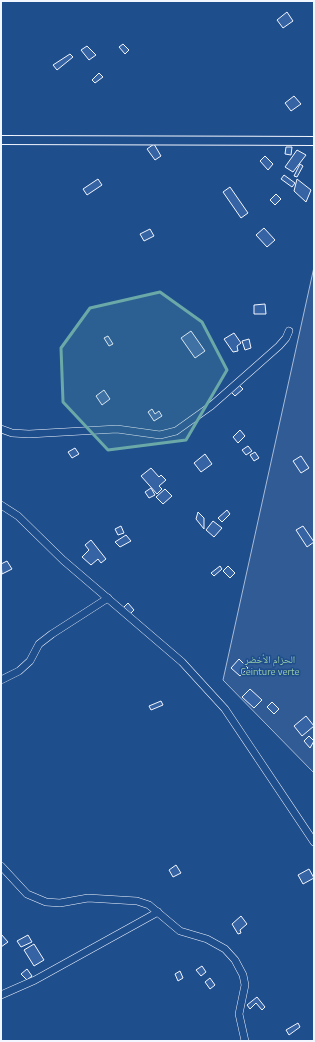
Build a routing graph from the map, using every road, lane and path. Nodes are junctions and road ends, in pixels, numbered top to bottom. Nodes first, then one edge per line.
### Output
1 (1, 140) edge
2 (314, 141) edge
3 (289, 331) dead end
4 (1, 429) edge
5 (1, 506) edge
6 (108, 598) junction
7 (1, 680) edge
8 (314, 842) edge
9 (1, 866) edge
10 (158, 912) junction
11 (1, 995) edge
12 (244, 1041) edge

1 - 2 street
3 - 4 street
5 - 6 street
6 - 7 street
6 - 8 street
9 - 10 street
10 - 11 street
10 - 12 street

